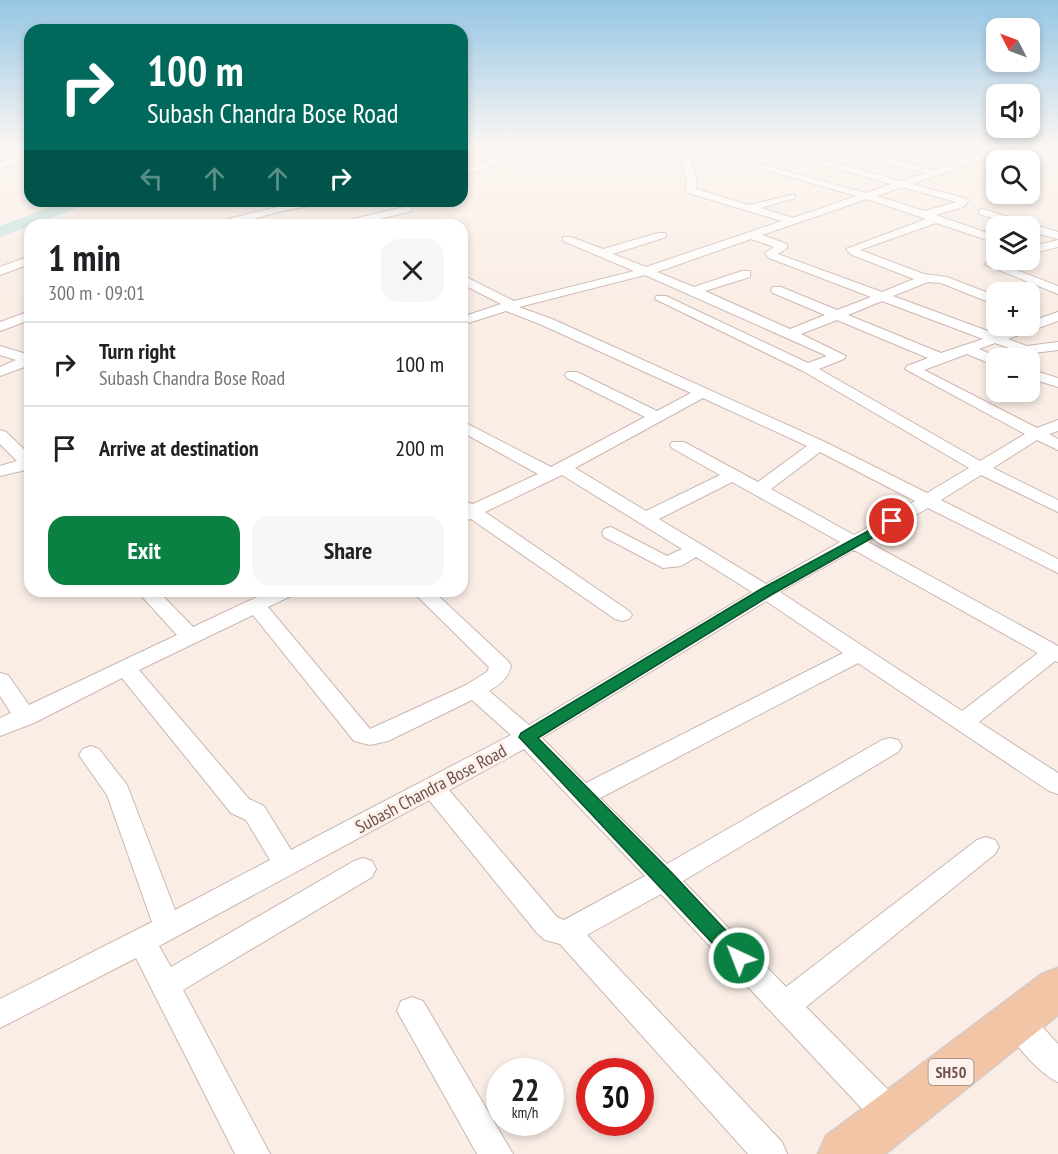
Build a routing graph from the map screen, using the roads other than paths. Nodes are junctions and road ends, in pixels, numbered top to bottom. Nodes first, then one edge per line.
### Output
1 (729, 202) edge
2 (771, 202) edge
3 (849, 202) edge
4 (885, 202) edge
5 (962, 202) edge
6 (289, 207) edge
7 (750, 208) junction
8 (408, 209) dead end
9 (983, 212) dead end
10 (995, 216) edge
11 (930, 217) junction
12 (253, 219) edge
13 (366, 219) edge
14 (792, 221) junction
15 (1040, 231) edge
16 (662, 235) dead end
17 (750, 235) junction
18 (1058, 236) edge
19 (986, 237) edge
20 (567, 239) dead end
21 (1058, 243) edge
22 (1040, 248) edge
23 (603, 253) junction
24 (24, 262) edge
25 (1004, 270) edge
26 (647, 271) junction
27 (0, 272) edge
28 (746, 274) dead end
29 (925, 278) junction
30 (468, 282) edge
31 (777, 290) dead end
32 (1058, 290) edge
33 (694, 291) junction
34 (884, 296) junction
35 (986, 297) edge
36 (661, 299) dead end
37 (510, 306) junction
38 (839, 315) junction
39 (24, 317) edge
40 (468, 319) edge
41 (1054, 320) edge
42 (0, 327) edge
43 (792, 333) junction
44 (998, 338) junction
45 (1058, 346) edge
46 (967, 349) junction
47 (0, 350) edge
48 (24, 358) edge
49 (940, 358) junction
50 (986, 358) edge
51 (24, 362) edge
52 (808, 368) junction
53 (0, 372) edge
54 (572, 375) dead end
55 (1040, 377) edge
56 (1058, 383) edge
57 (701, 393) junction
58 (657, 417) junction
59 (1058, 424) edge
60 (468, 429) edge
61 (1036, 434) junction
62 (0, 435) edge
63 (819, 445) junction
64 (1058, 445) edge
65 (678, 446) dead end
66 (24, 458) edge
67 (24, 464) edge
68 (982, 469) junction
69 (0, 471) edge
70 (557, 471) junction
71 (733, 475) junction
72 (760, 489) junction
73 (929, 500) junction
74 (1058, 507) edge
75 (468, 510) edge
76 (468, 513) edge
77 (646, 518) junction
78 (611, 532) dead end
79 (856, 543) junction
80 (696, 549) junction
81 (1058, 567) edge
82 (766, 592) junction
83 (153, 597) edge
84 (274, 597) edge
85 (428, 597) edge
86 (256, 606) junction
87 (622, 615) dead end
88 (191, 637) junction
89 (859, 653) junction
90 (1055, 654) edge
91 (126, 668) junction
92 (0, 680) edge
93 (474, 690) junction
94 (26, 717) junction
95 (963, 722) junction
96 (0, 728) edge
97 (527, 737) junction
98 (890, 746) dead end
99 (91, 755) dead end
100 (1058, 785) edge
101 (433, 788) junction
102 (583, 796) junction
103 (986, 847) dead end
104 (286, 865) junction
105 (363, 869) dead end
106 (666, 878) junction
107 (567, 932) junction
108 (155, 934) junction
109 (166, 985) junction
110 (1058, 988) edge
111 (784, 1006) junction
112 (412, 1011) dead end
113 (0, 1014) edge
114 (1017, 1021) junction
115 (1058, 1067) edge
116 (892, 1117) junction
117 (253, 1154) edge
118 (496, 1154) edge
119 (770, 1154) edge
120 (844, 1154) edge

1 - 7 street
2 - 7 street
3 - 14 street
4 - 11 street
5 - 11 street
6 - 12 street
7 - 14 street
8 - 13 street
9 - 10 street
11 - 19 street
11 - 29 street
14 - 17 street
15 - 18 street
16 - 23 street
17 - 26 street
17 - 34 street
20 - 23 street
21 - 22 street
23 - 26 street
24 - 27 street
25 - 32 street
26 - 33 street
26 - 37 street
28 - 33 street
29 - 34 street
29 - 35 street
30 - 37 street
31 - 38 street
33 - 43 street
34 - 38 street
34 - 44 street
36 - 52 street
37 - 40 street
37 - 57 street
38 - 43 street
38 - 49 street
39 - 42 street
41 - 44 street
43 - 52 street
44 - 45 street
44 - 46 street
46 - 49 street
46 - 50 street
47 - 48 street
49 - 61 street
51 - 53 street
52 - 68 street
54 - 58 street
55 - 56 street
57 - 58 street
57 - 63 street
58 - 70 street
59 - 61 street, Subash Chandra Bose Road
60 - 70 street
61 - 64 street
61 - 68 street, Subash Chandra Bose Road
62 - 66 street
63 - 72 street
63 - 73 street
65 - 71 street
67 - 69 street
68 - 73 street, Subash Chandra Bose Road
68 - 74 street
70 - 75 street
70 - 77 street
71 - 72 street
71 - 77 street
72 - 79 street
73 - 79 street, Subash Chandra Bose Road
73 - 81 street
76 - 87 street
77 - 80 street
78 - 80 street
79 - 82 street, Subash Chandra Bose Road
79 - 90 street
80 - 82 street
82 - 89 street
82 - 97 street, Subash Chandra Bose Road
83 - 88 street
84 - 86 street
85 - 93 street
86 - 88 street
86 - 93 street
88 - 91 street
89 - 95 street
89 - 102 street
90 - 95 street
91 - 94 street
91 - 104 street
92 - 94 street
93 - 97 street
94 - 96 street
95 - 100 street
97 - 101 street, Subash Chandra Bose Road
97 - 102 street
98 - 106 street
99 - 108 street
101 - 104 street, Subash Chandra Bose Road
101 - 107 street
102 - 106 street
103 - 111 street
104 - 108 street, Subash Chandra Bose Road
105 - 109 street
106 - 107 street
106 - 111 street
107 - 119 street
108 - 109 street
108 - 113 street, Subash Chandra Bose Road
109 - 117 street
110 - 114 main road, SH50
111 - 116 street
112 - 118 street
114 - 115 street
114 - 116 main road, SH50
116 - 120 main road, SH50

